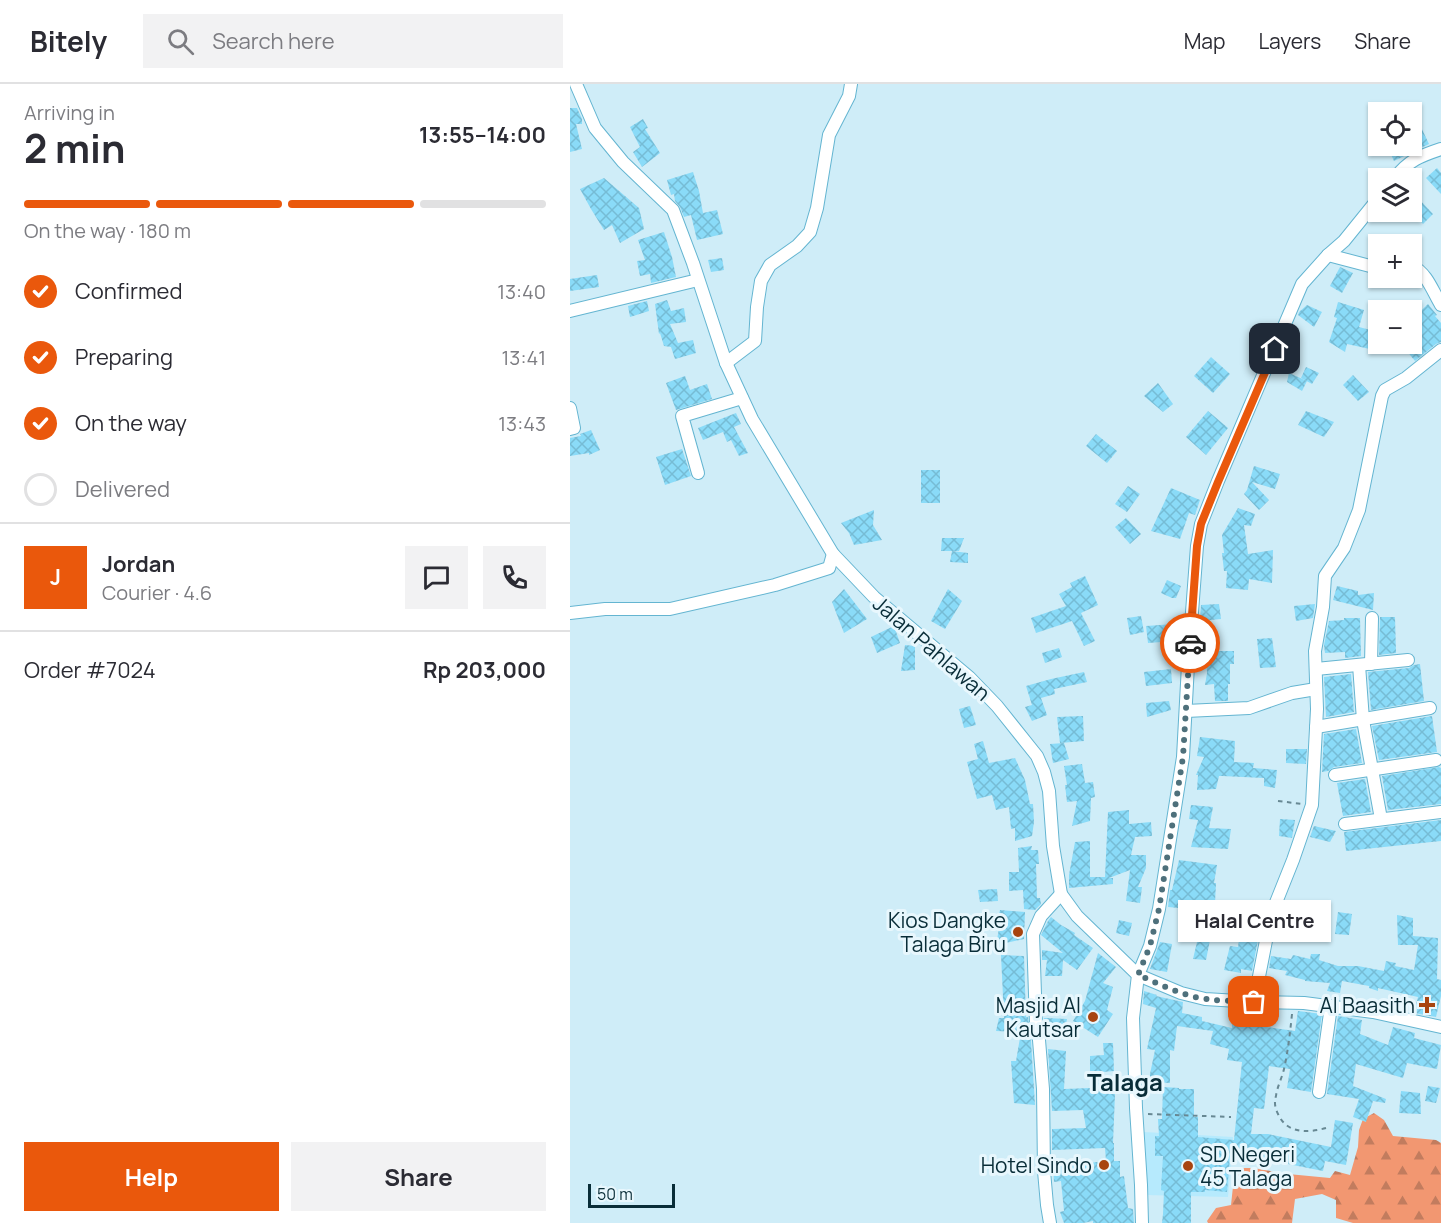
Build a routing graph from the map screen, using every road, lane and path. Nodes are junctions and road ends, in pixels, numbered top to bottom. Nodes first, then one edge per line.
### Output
1 (576, 84) edge
2 (851, 84) edge
3 (1441, 148) edge
4 (1406, 168) edge
5 (1368, 211) edge
6 (1328, 255) junction
7 (1368, 265) edge
8 (1422, 273) edge
9 (698, 280) junction
10 (1441, 305) edge
11 (570, 310) edge
12 (1441, 350) edge
13 (726, 363) junction
14 (742, 398) junction
15 (570, 408) edge
16 (570, 429) edge
17 (698, 473) dead end
18 (833, 554) junction
19 (570, 613) edge
20 (1372, 618) dead end
21 (1408, 660) dead end
22 (1365, 664) junction
23 (1316, 669) junction
24 (1316, 689) junction
25 (1430, 708) dead end
26 (1186, 711) junction
27 (1363, 720) junction
28 (1316, 727) junction
29 (1436, 760) dead end
30 (1372, 770) junction
31 (1335, 775) dead end
32 (1278, 801) dead end
33 (1312, 805) junction
34 (1441, 812) edge
35 (1381, 819) junction
36 (1345, 824) dead end
37 (1060, 894) junction
38 (1138, 975) junction
39 (1254, 1002) junction
40 (1294, 1002) junction
41 (1331, 1006) junction
42 (1441, 1027) edge
43 (1319, 1092) dead end
44 (1136, 1113) junction
45 (1231, 1117) dead end
46 (1326, 1128) dead end
47 (1050, 1223) edge
48 (1142, 1223) edge

1 - 9 street, Jalan Pahlawan
2 - 13 street
3 - 4 street
5 - 6 street
6 - 7 street
6 - 26 street
8 - 10 street
9 - 11 street
9 - 13 street, Jalan Pahlawan
12 - 23 street
13 - 14 street, Jalan Pahlawan
14 - 17 street
14 - 18 street, Jalan Pahlawan
15 - 16 street
18 - 19 street
18 - 37 street, Jalan Pahlawan
20 - 22 street
21 - 22 street
22 - 23 street
22 - 27 street
23 - 24 street
24 - 26 street
24 - 28 street
25 - 27 street
26 - 38 street
27 - 28 street
27 - 30 street
28 - 33 street
29 - 30 street
30 - 31 street
30 - 35 street
32 - 33 path
33 - 39 street
34 - 35 street
35 - 36 street
37 - 38 street
37 - 47 street
38 - 39 street
38 - 44 street
39 - 40 street
40 - 41 street
40 - 46 path
41 - 42 street
41 - 43 street
44 - 45 path
44 - 48 street

